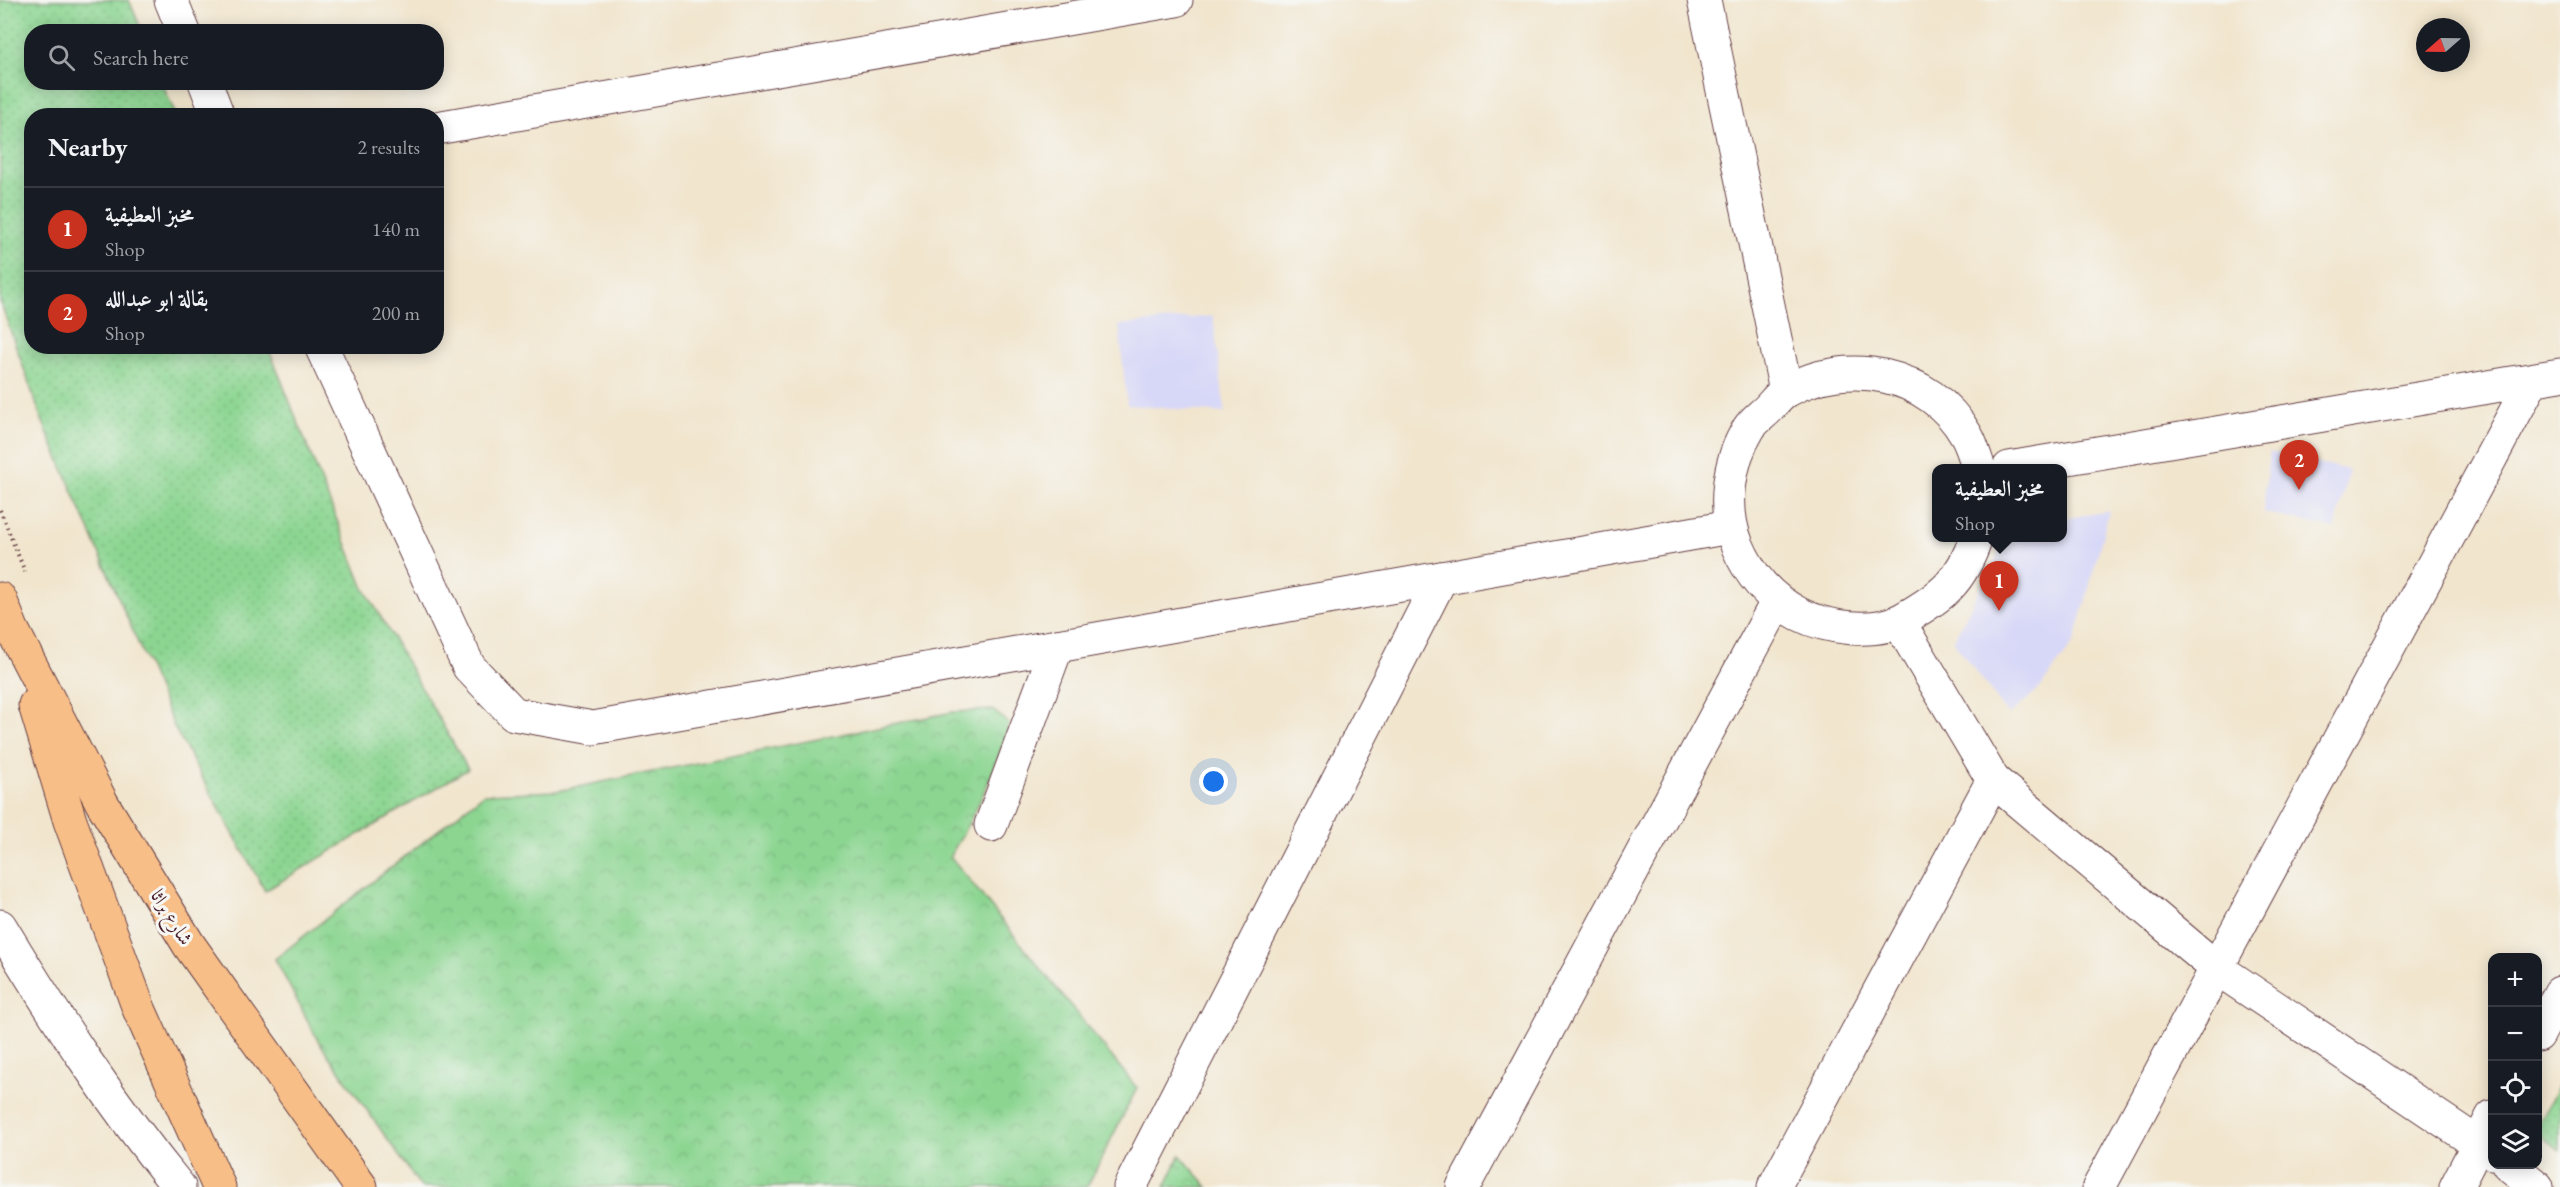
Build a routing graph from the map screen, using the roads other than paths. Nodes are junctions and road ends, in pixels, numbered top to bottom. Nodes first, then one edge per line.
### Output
1 (171, 0) edge
2 (1176, 0) edge
3 (1704, 0) edge
4 (181, 24) edge
5 (208, 90) edge
6 (215, 108) edge
7 (444, 127) edge
8 (325, 354) edge
9 (2546, 378) edge
10 (1786, 391) junction
11 (1977, 464) edge
12 (2033, 464) edge
13 (1730, 527) junction
14 (1974, 542) edge
15 (1441, 578) junction
16 (0, 599) edge
17 (1777, 602) junction
18 (1899, 622) junction
19 (12, 629) junction
20 (1057, 646) junction
21 (1993, 780) junction
22 (991, 825) dead end
23 (0, 927) edge
24 (2216, 967) junction
25 (2560, 993) edge
26 (2542, 1027) edge
27 (2488, 1137) edge
28 (2514, 1169) edge
29 (179, 1187) edge
30 (219, 1187) edge
31 (361, 1187) edge
32 (1130, 1187) edge
33 (1463, 1187) edge
34 (1774, 1187) edge
35 (2099, 1187) edge
36 (2456, 1187) edge
37 (2537, 1187) edge

1 - 4 street
2 - 7 street
3 - 10 street
5 - 6 street
8 - 20 street
9 - 12 street
9 - 24 street
10 - 11 street
10 - 13 street
13 - 15 street
13 - 17 street
14 - 18 street
15 - 20 street
15 - 32 street
16 - 19 main road
17 - 18 street
17 - 33 street
18 - 21 street
19 - 30 main road
19 - 31 main road, شارع براثا
20 - 22 street
21 - 24 street
21 - 34 street
23 - 29 street
24 - 27 street
24 - 35 street
25 - 26 street
27 - 36 street
28 - 37 street

